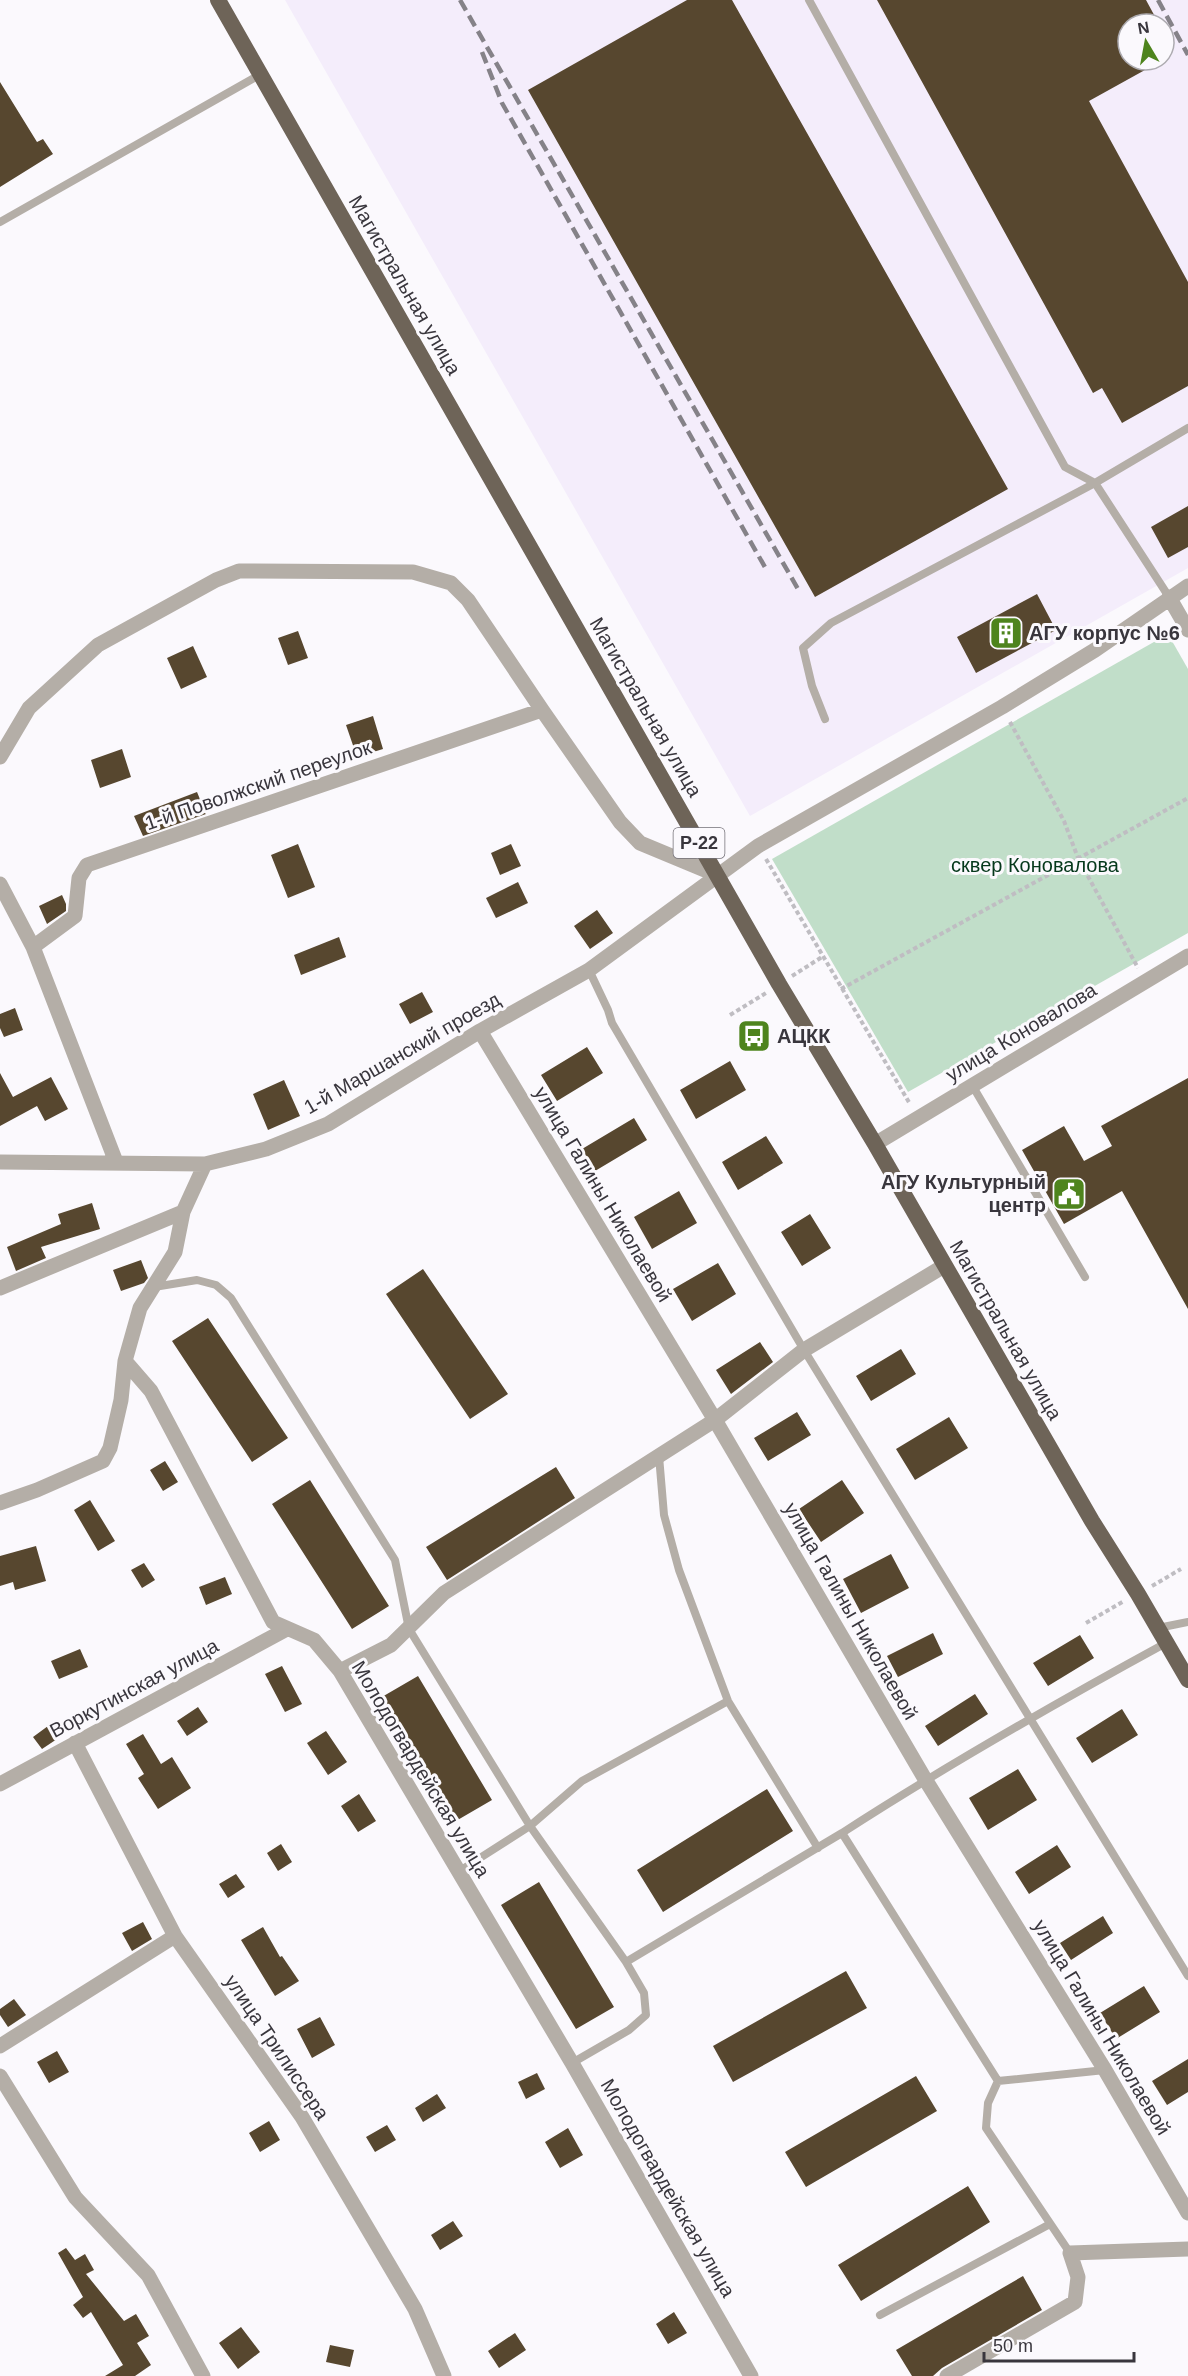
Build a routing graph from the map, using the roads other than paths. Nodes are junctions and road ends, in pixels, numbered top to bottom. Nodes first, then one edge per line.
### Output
1 (218, 0) edge
2 (809, 0) edge
3 (261, 74) junction
4 (0, 222) edge
5 (1188, 428) edge
6 (1095, 483) junction
7 (1188, 586) edge
8 (1169, 597) junction
9 (1188, 630) edge
10 (542, 710) junction
11 (825, 719) dead end
12 (0, 758) edge
13 (717, 875) junction
14 (0, 885) edge
15 (33, 947) junction
16 (1188, 956) edge
17 (589, 970) junction
18 (480, 1031) junction
19 (972, 1085) junction
20 (875, 1144) junction
21 (0, 1162) edge
22 (116, 1162) junction
23 (205, 1164) junction
24 (183, 1212) junction
25 (944, 1266) junction
26 (1085, 1277) dead end
27 (154, 1287) junction
28 (0, 1288) edge
29 (804, 1350) junction
30 (124, 1360) junction
31 (715, 1420) junction
32 (659, 1456) junction
33 (0, 1503) edge
34 (1188, 1622) edge
35 (287, 1629) junction
36 (409, 1629) junction
37 (1162, 1635) junction
38 (340, 1671) junction
39 (1188, 1680) edge
40 (728, 1701) junction
41 (1028, 1719) junction
42 (75, 1743) junction
43 (925, 1779) junction
44 (0, 1784) edge
45 (530, 1826) junction
46 (842, 1833) junction
47 (818, 1848) junction
48 (458, 1872) junction
49 (175, 1936) junction
50 (626, 1962) junction
51 (1188, 1976) edge
52 (0, 2046) edge
53 (572, 2063) junction
54 (1105, 2070) junction
55 (0, 2076) edge
56 (998, 2081) junction
57 (1188, 2213) edge
58 (1050, 2224) junction
59 (1188, 2249) edge
60 (1070, 2253) junction
61 (880, 2315) dead end
62 (203, 2376) edge
63 (444, 2376) edge
64 (751, 2376) edge
65 (947, 2376) edge

1 - 3 highway, Магистральная улица / Р-22
2 - 6 lane
3 - 4 lane
3 - 13 highway, Магистральная улица / Р-22
5 - 6 lane
6 - 8 lane
6 - 11 lane
7 - 8 street, 1-й Маршанский проезд
8 - 9 street
8 - 13 street, 1-й Маршанский проезд
10 - 12 street
10 - 13 street
10 - 15 street, 1-й Поволжский переулок
13 - 17 street, 1-й Маршанский проезд
13 - 20 highway, Магистральная улица / Р-22
14 - 15 street
15 - 22 street
16 - 19 street, улица Коновалова
17 - 18 street, 1-й Маршанский проезд
17 - 29 lane
18 - 23 street, 1-й Маршанский проезд
18 - 31 street, улица Галины Николаевой
19 - 20 street, улица Коновалова
19 - 26 lane
20 - 25 highway, Магистральная улица / Р-22
21 - 22 street, 1-й Маршанский проезд
22 - 23 street, 1-й Маршанский проезд
23 - 24 street
24 - 27 street
24 - 28 street
25 - 29 street
25 - 37 highway, Магистральная улица / Р-22
27 - 30 street
27 - 36 lane
29 - 31 street
29 - 41 lane
30 - 33 street
30 - 35 street, Молодогвардейская улица
31 - 32 street
31 - 43 street, улица Галины Николаевой
32 - 36 street
32 - 40 lane
34 - 37 lane
35 - 38 street, Молодогвардейская улица
35 - 42 street, Воркутинская улица
36 - 38 street
36 - 45 lane
37 - 39 highway, Магистральная улица / Р-22
37 - 41 lane
38 - 48 street, Молодогвардейская улица
40 - 45 lane
40 - 47 lane
41 - 43 lane
41 - 51 lane
42 - 44 street, Воркутинская улица
42 - 49 street, улица Трилиссера
43 - 46 lane
43 - 54 street, улица Галины Николаевой
45 - 48 lane
45 - 50 lane
46 - 47 lane
46 - 56 lane
47 - 50 lane
48 - 53 street, Молодогвардейская улица
49 - 52 street
49 - 63 street, улица Трилиссера
50 - 53 lane
53 - 64 street, Молодогвардейская улица
54 - 56 lane
54 - 57 street, улица Галины Николаевой
55 - 62 street
56 - 58 lane
58 - 60 lane
58 - 61 lane
59 - 60 street
60 - 65 street

